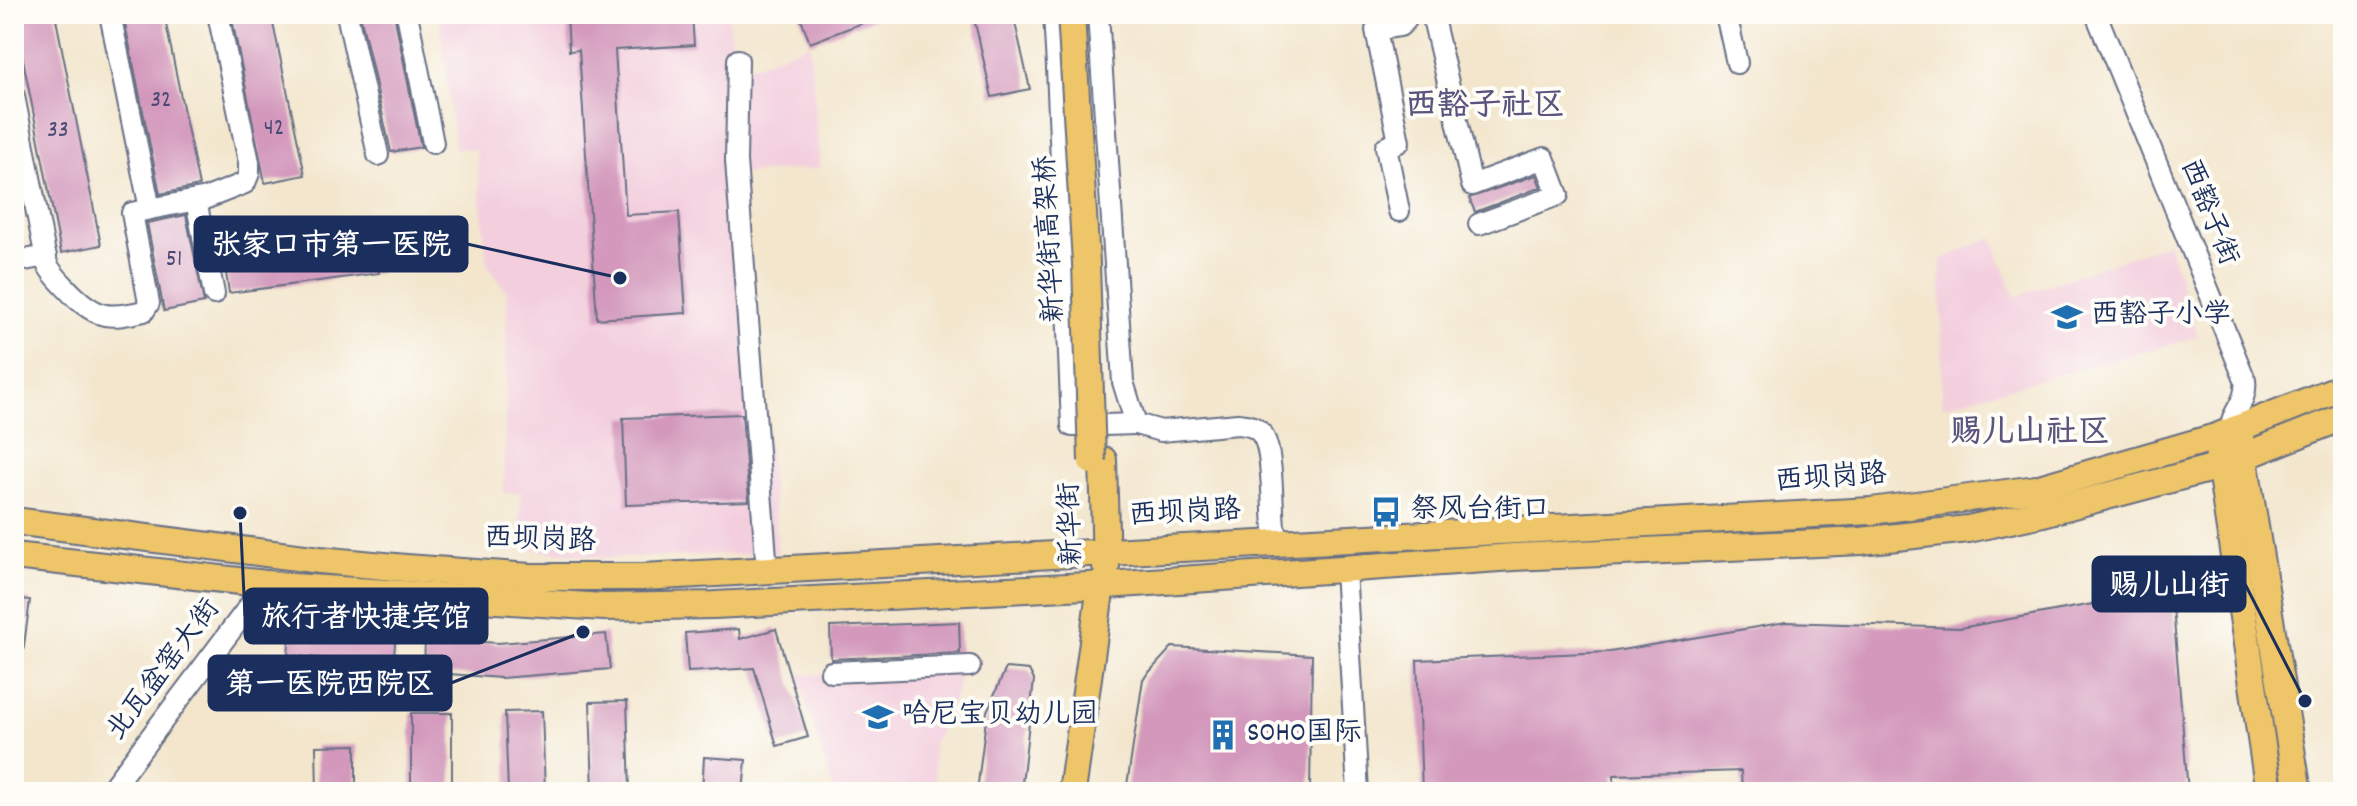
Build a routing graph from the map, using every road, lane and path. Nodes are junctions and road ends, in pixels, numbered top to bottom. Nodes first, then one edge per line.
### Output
1 (110, 14) edge
2 (218, 14) edge
3 (347, 14) edge
4 (407, 14) edge
5 (1054, 14) edge
6 (1071, 14) edge
7 (1081, 14) edge
8 (1098, 14) edge
9 (1405, 14) edge
10 (1432, 14) edge
11 (1726, 14) edge
12 (2096, 14) edge
13 (738, 60) dead end
14 (1737, 63) dead end
15 (1101, 65) junction
16 (1057, 67) junction
17 (14, 96) edge
18 (433, 143) dead end
19 (378, 155) dead end
20 (196, 200) junction
21 (150, 209) junction
22 (1399, 211) dead end
23 (1479, 224) dead end
24 (46, 256) junction
25 (14, 262) edge
26 (214, 294) dead end
27 (2343, 387) edge
28 (2343, 417) edge
29 (1136, 424) junction
30 (2229, 433) junction
31 (1098, 460) junction
32 (2232, 462) junction
33 (14, 521) edge
34 (1286, 542) junction
35 (1100, 551) junction
36 (268, 553) junction
37 (14, 556) edge
38 (1345, 569) junction
39 (767, 571) junction
40 (266, 584) junction
41 (1101, 585) junction
42 (970, 666) dead end
43 (831, 672) dead end
44 (109, 792) edge
45 (1072, 792) edge
46 (1358, 792) edge
47 (2269, 792) edge
48 (2298, 792) edge

1 - 21 street
2 - 20 street
3 - 19 street
4 - 18 street
5 - 16 street
6 - 31 main road, 新华街高架桥, bridge
7 - 31 main road, 新华街高架桥
8 - 15 street
9 - 22 street
10 - 23 street
11 - 14 street
12 - 30 street, 西豁子街
13 - 39 street
15 - 16 street
15 - 29 street
16 - 29 street
17 - 24 street
20 - 21 street
20 - 26 street
21 - 24 street
24 - 25 street
27 - 30 main road, 西坝岗路
28 - 32 main road
29 - 34 street
30 - 32 main road
30 - 34 main road, 西坝岗路
31 - 35 main road, 新华街
32 - 38 main road
32 - 47 main road
32 - 48 main road
33 - 36 main road, 西坝岗路
34 - 35 main road, 西坝岗路
35 - 39 main road, 西坝岗路
35 - 41 main road, 新华街
36 - 39 main road, 西坝岗路
36 - 40 main road
37 - 40 main road
38 - 41 main road
38 - 46 street
40 - 41 main road
40 - 44 street, 北瓦盆窑大街
41 - 45 main road, 新华街
42 - 43 street

